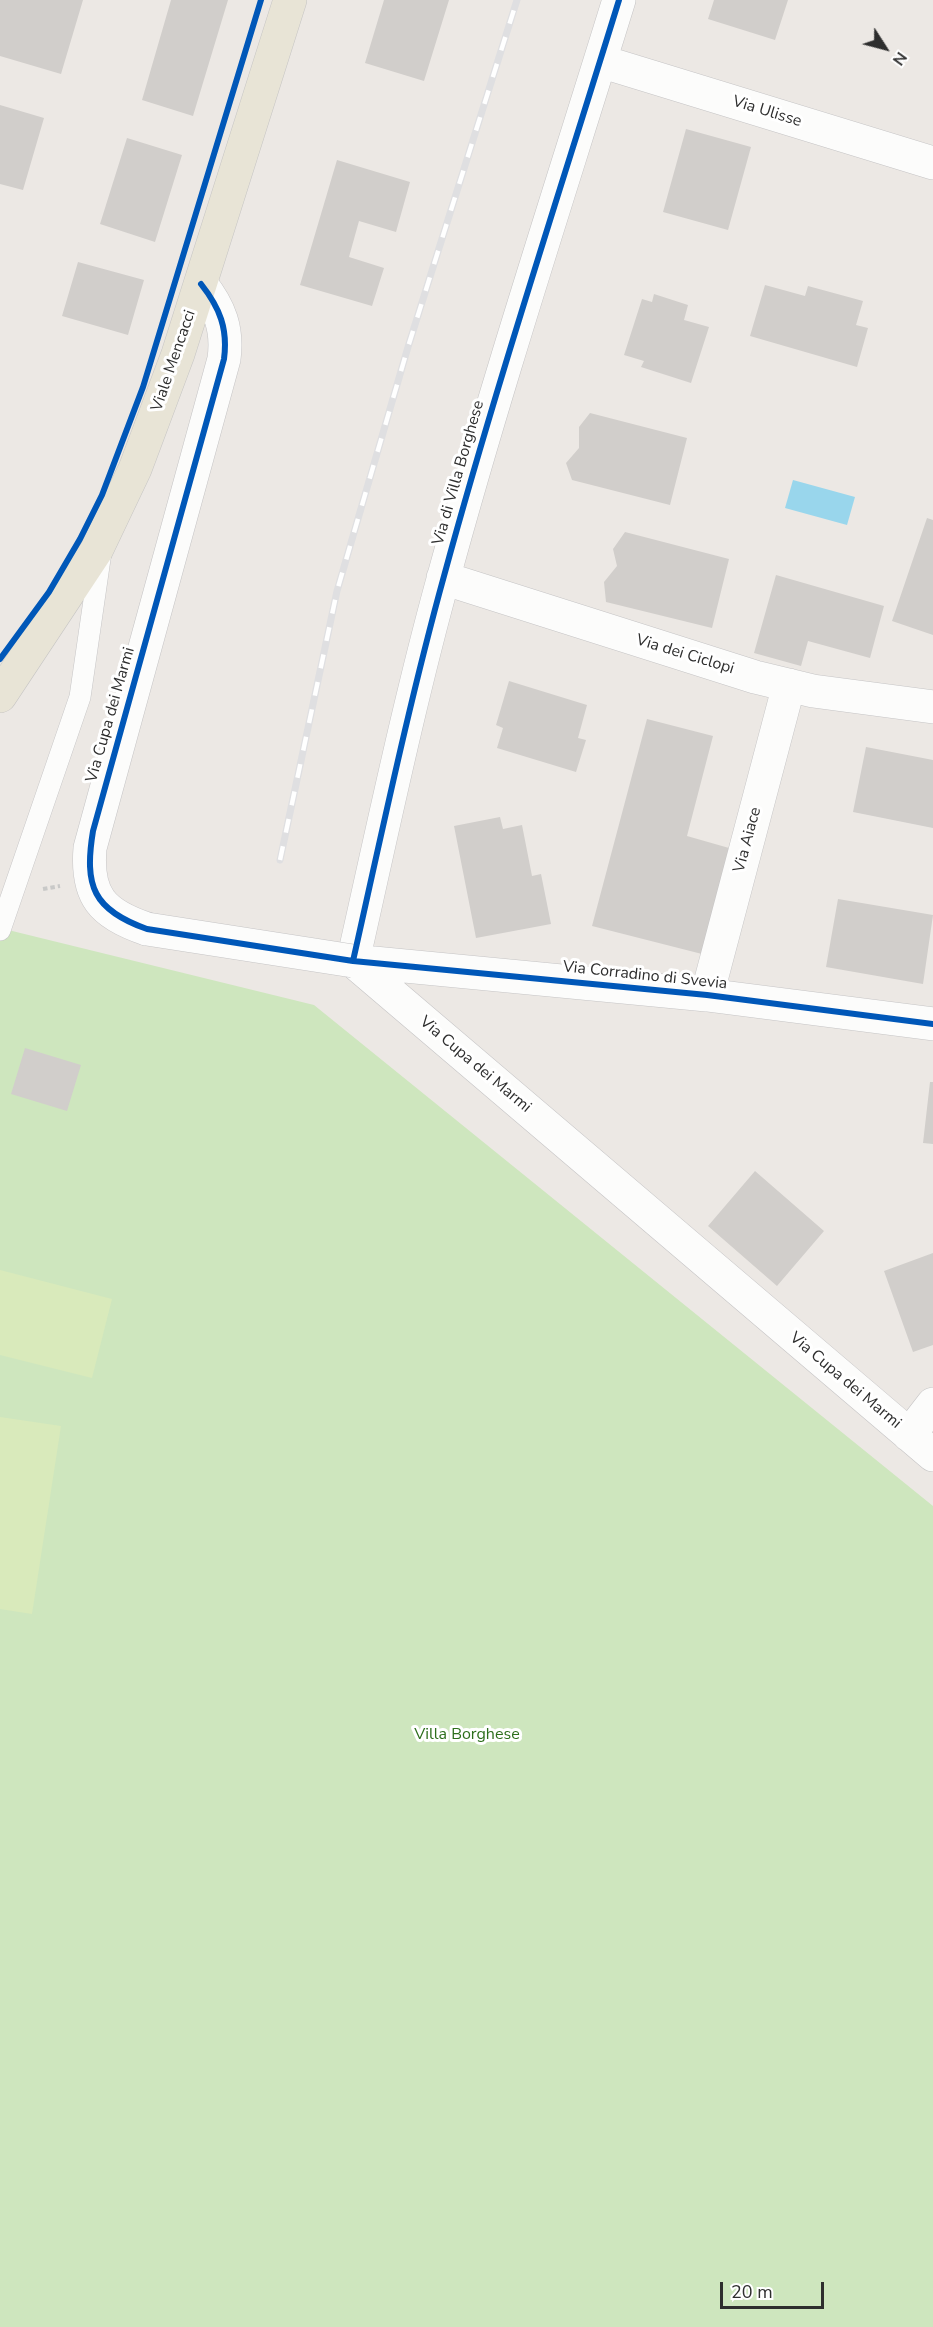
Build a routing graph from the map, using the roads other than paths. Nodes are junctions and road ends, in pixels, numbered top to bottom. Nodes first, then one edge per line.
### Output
1 (290, 0) edge
2 (619, 0) edge
3 (600, 61) junction
4 (933, 164) edge
5 (201, 284) junction
6 (102, 540) junction
7 (444, 578) junction
8 (789, 685) junction
9 (0, 696) edge
10 (933, 707) edge
11 (0, 930) edge
12 (353, 961) junction
13 (707, 995) junction
14 (933, 1024) edge
15 (933, 1404) edge
16 (921, 1445) edge

1 - 5 main road, Viale Mencacci
2 - 3 street, Via di Villa Borghese
3 - 4 street, Via Ulisse
3 - 7 street, Via di Villa Borghese
5 - 6 main road, Viale Mencacci
5 - 12 street, Via Cupa dei Marmi, bridge
6 - 9 main road, Viale Mencacci
6 - 11 lane
7 - 8 street, Via dei Ciclopi
7 - 12 street, Via di Villa Borghese
8 - 10 street, Via dei Ciclopi
8 - 13 street, Via Aiace
12 - 13 street, Via Corradino di Svevia
12 - 16 street, Via Cupa dei Marmi
13 - 14 street, Via Corradino di Svevia
15 - 16 street

